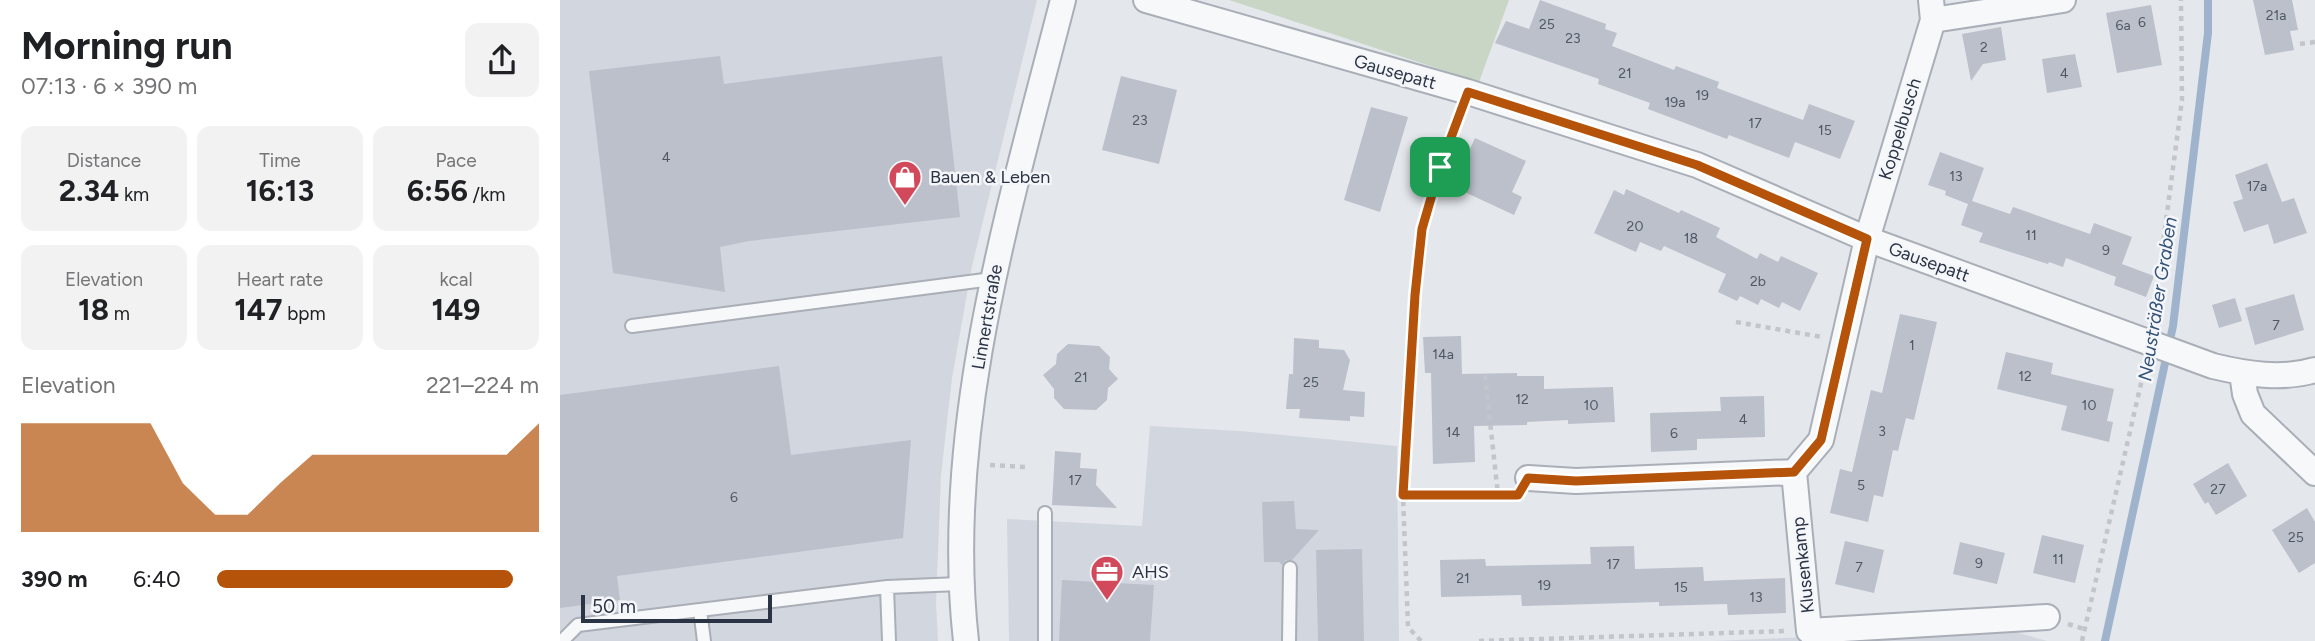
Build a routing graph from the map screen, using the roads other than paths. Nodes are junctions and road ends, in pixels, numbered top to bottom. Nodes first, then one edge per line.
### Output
1 (1063, 0) edge
2 (1148, 0) edge
3 (2063, 0) edge
4 (1932, 10) edge
5 (1867, 239) junction
6 (992, 279) junction
7 (632, 326) dead end
8 (2315, 370) edge
9 (2242, 373) junction
10 (1794, 472) junction
11 (2315, 473) edge
12 (1528, 478) road end
13 (1045, 513) dead end
14 (1290, 568) dead end
15 (959, 584) junction
16 (887, 587) junction
17 (701, 610) junction
18 (2047, 617) dead end
19 (562, 641) edge
20 (704, 641) edge
21 (889, 641) edge
22 (966, 641) edge
23 (1045, 641) edge
24 (1289, 641) edge

1 - 6 street, Linnertstraße
2 - 5 street, Gausepatt
3 - 4 street, Koppelbusch
4 - 5 street, Koppelbusch
5 - 9 street, Gausepatt
5 - 10 street
6 - 7 lane
6 - 15 street, Linnertstraße
8 - 9 street, Gausepatt
9 - 11 street
10 - 12 street
10 - 18 street, Klusenkamp
13 - 23 lane
14 - 24 lane
15 - 16 lane
15 - 22 street, Linnertstraße
16 - 17 lane
16 - 21 lane
17 - 19 lane
17 - 20 lane

